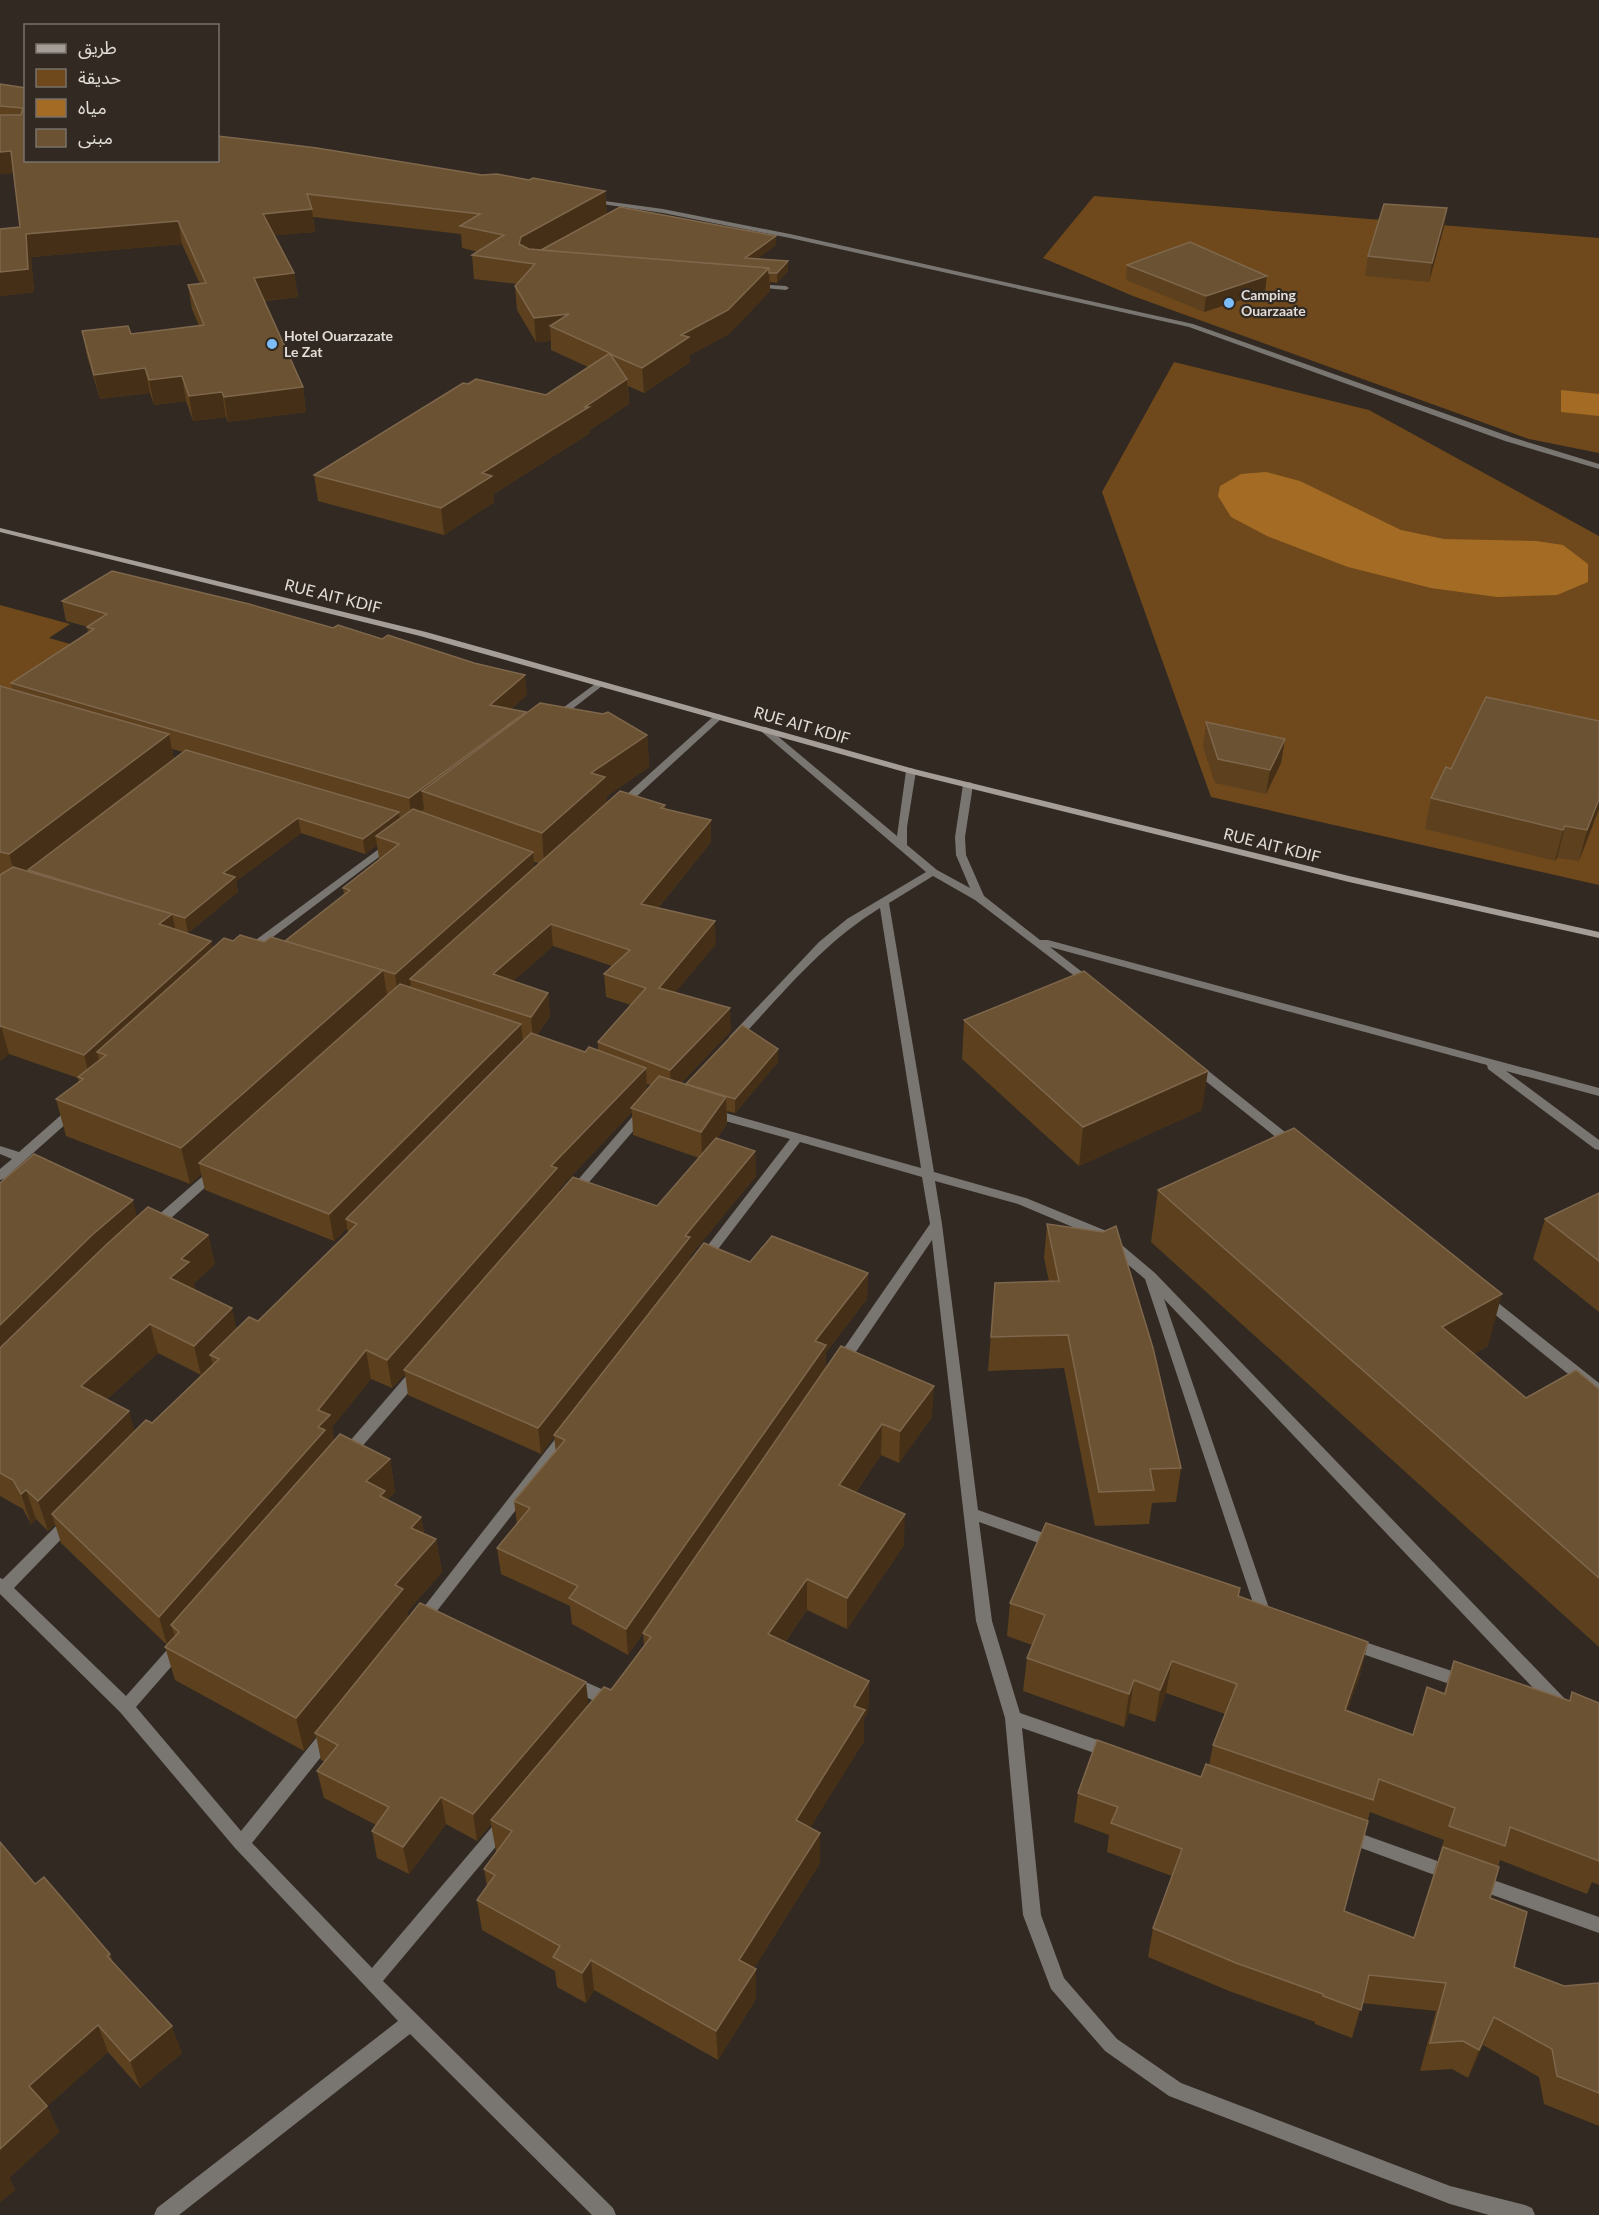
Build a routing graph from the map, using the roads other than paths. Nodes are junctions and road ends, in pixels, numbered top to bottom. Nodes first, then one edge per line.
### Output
1 (584, 200) edge
2 (630, 206) junction
3 (619, 212) edge
4 (752, 286) edge
5 (786, 288) dead end
6 (1599, 467) edge
7 (0, 530) edge
8 (599, 684) junction
9 (718, 717) junction
10 (544, 726) edge
11 (765, 730) junction
12 (911, 771) junction
13 (968, 785) junction
14 (615, 810) edge
15 (397, 839) edge
16 (902, 846) junction
17 (933, 872) junction
18 (979, 898) junction
19 (884, 902) junction
20 (1599, 935) edge
21 (1038, 941) junction
22 (253, 959) edge
23 (1104, 993) edge
24 (728, 1044) edge
25 (1484, 1060) junction
26 (1188, 1061) edge
27 (1599, 1092) edge
28 (83, 1101) edge
29 (651, 1103) edge
30 (696, 1108) edge
31 (798, 1137) junction
32 (1599, 1146) edge
33 (0, 1150) edge
34 (1300, 1151) edge
35 (21, 1158) junction
36 (228, 1160) edge
37 (927, 1174) junction
38 (0, 1176) edge
39 (565, 1202) edge
40 (936, 1224) junction
41 (142, 1238) edge
42 (696, 1268) edge
43 (1150, 1276) junction
44 (1478, 1293) edge
45 (424, 1365) edge
46 (836, 1370) edge
47 (1599, 1391) edge
48 (572, 1427) edge
49 (338, 1464) edge
50 (79, 1512) edge
51 (972, 1514) junction
52 (1073, 1549) edge
53 (2, 1586) edge
54 (1241, 1606) edge
55 (411, 1633) edge
56 (189, 1635) edge
57 (1341, 1640) edge
58 (555, 1675) edge
59 (1474, 1686) edge
60 (609, 1700) edge
61 (126, 1707) junction
62 (1541, 1708) edge
63 (1013, 1718) junction
64 (338, 1724) edge
65 (1126, 1758) edge
66 (510, 1818) edge
67 (1329, 1829) edge
68 (242, 1843) junction
69 (1599, 1925) edge
70 (372, 1981) junction
71 (411, 2022) junction
72 (164, 2215) edge
73 (606, 2215) edge
74 (1526, 2215) edge

1 - 2 street
2 - 3 street
2 - 6 street
4 - 5 street
7 - 8 street, RUE AIT KDIF
8 - 9 street, RUE AIT KDIF
8 - 10 street
9 - 11 street, RUE AIT KDIF
9 - 14 street
11 - 12 street, RUE AIT KDIF
11 - 16 street
12 - 13 street, RUE AIT KDIF
12 - 16 street
13 - 18 street
13 - 20 street, RUE AIT KDIF
15 - 22 street
16 - 17 street
17 - 18 street
17 - 19 street
18 - 21 street
19 - 24 street
19 - 37 street
21 - 23 street
21 - 25 street
25 - 27 street
25 - 32 street
26 - 34 street
28 - 35 street
29 - 39 street
30 - 31 street
31 - 37 street
31 - 42 street
33 - 35 street
35 - 38 street
36 - 41 street
37 - 40 street
37 - 43 street
40 - 46 street
40 - 51 street
43 - 54 street
43 - 62 street
44 - 47 street
45 - 49 street
48 - 55 street
50 - 53 street
51 - 52 street
51 - 63 street
53 - 61 street
56 - 61 street
57 - 59 street
58 - 60 street
61 - 68 street
63 - 65 street
63 - 74 street
64 - 68 street
66 - 70 street
67 - 69 street
68 - 70 street
70 - 71 street
71 - 72 street
71 - 73 street

